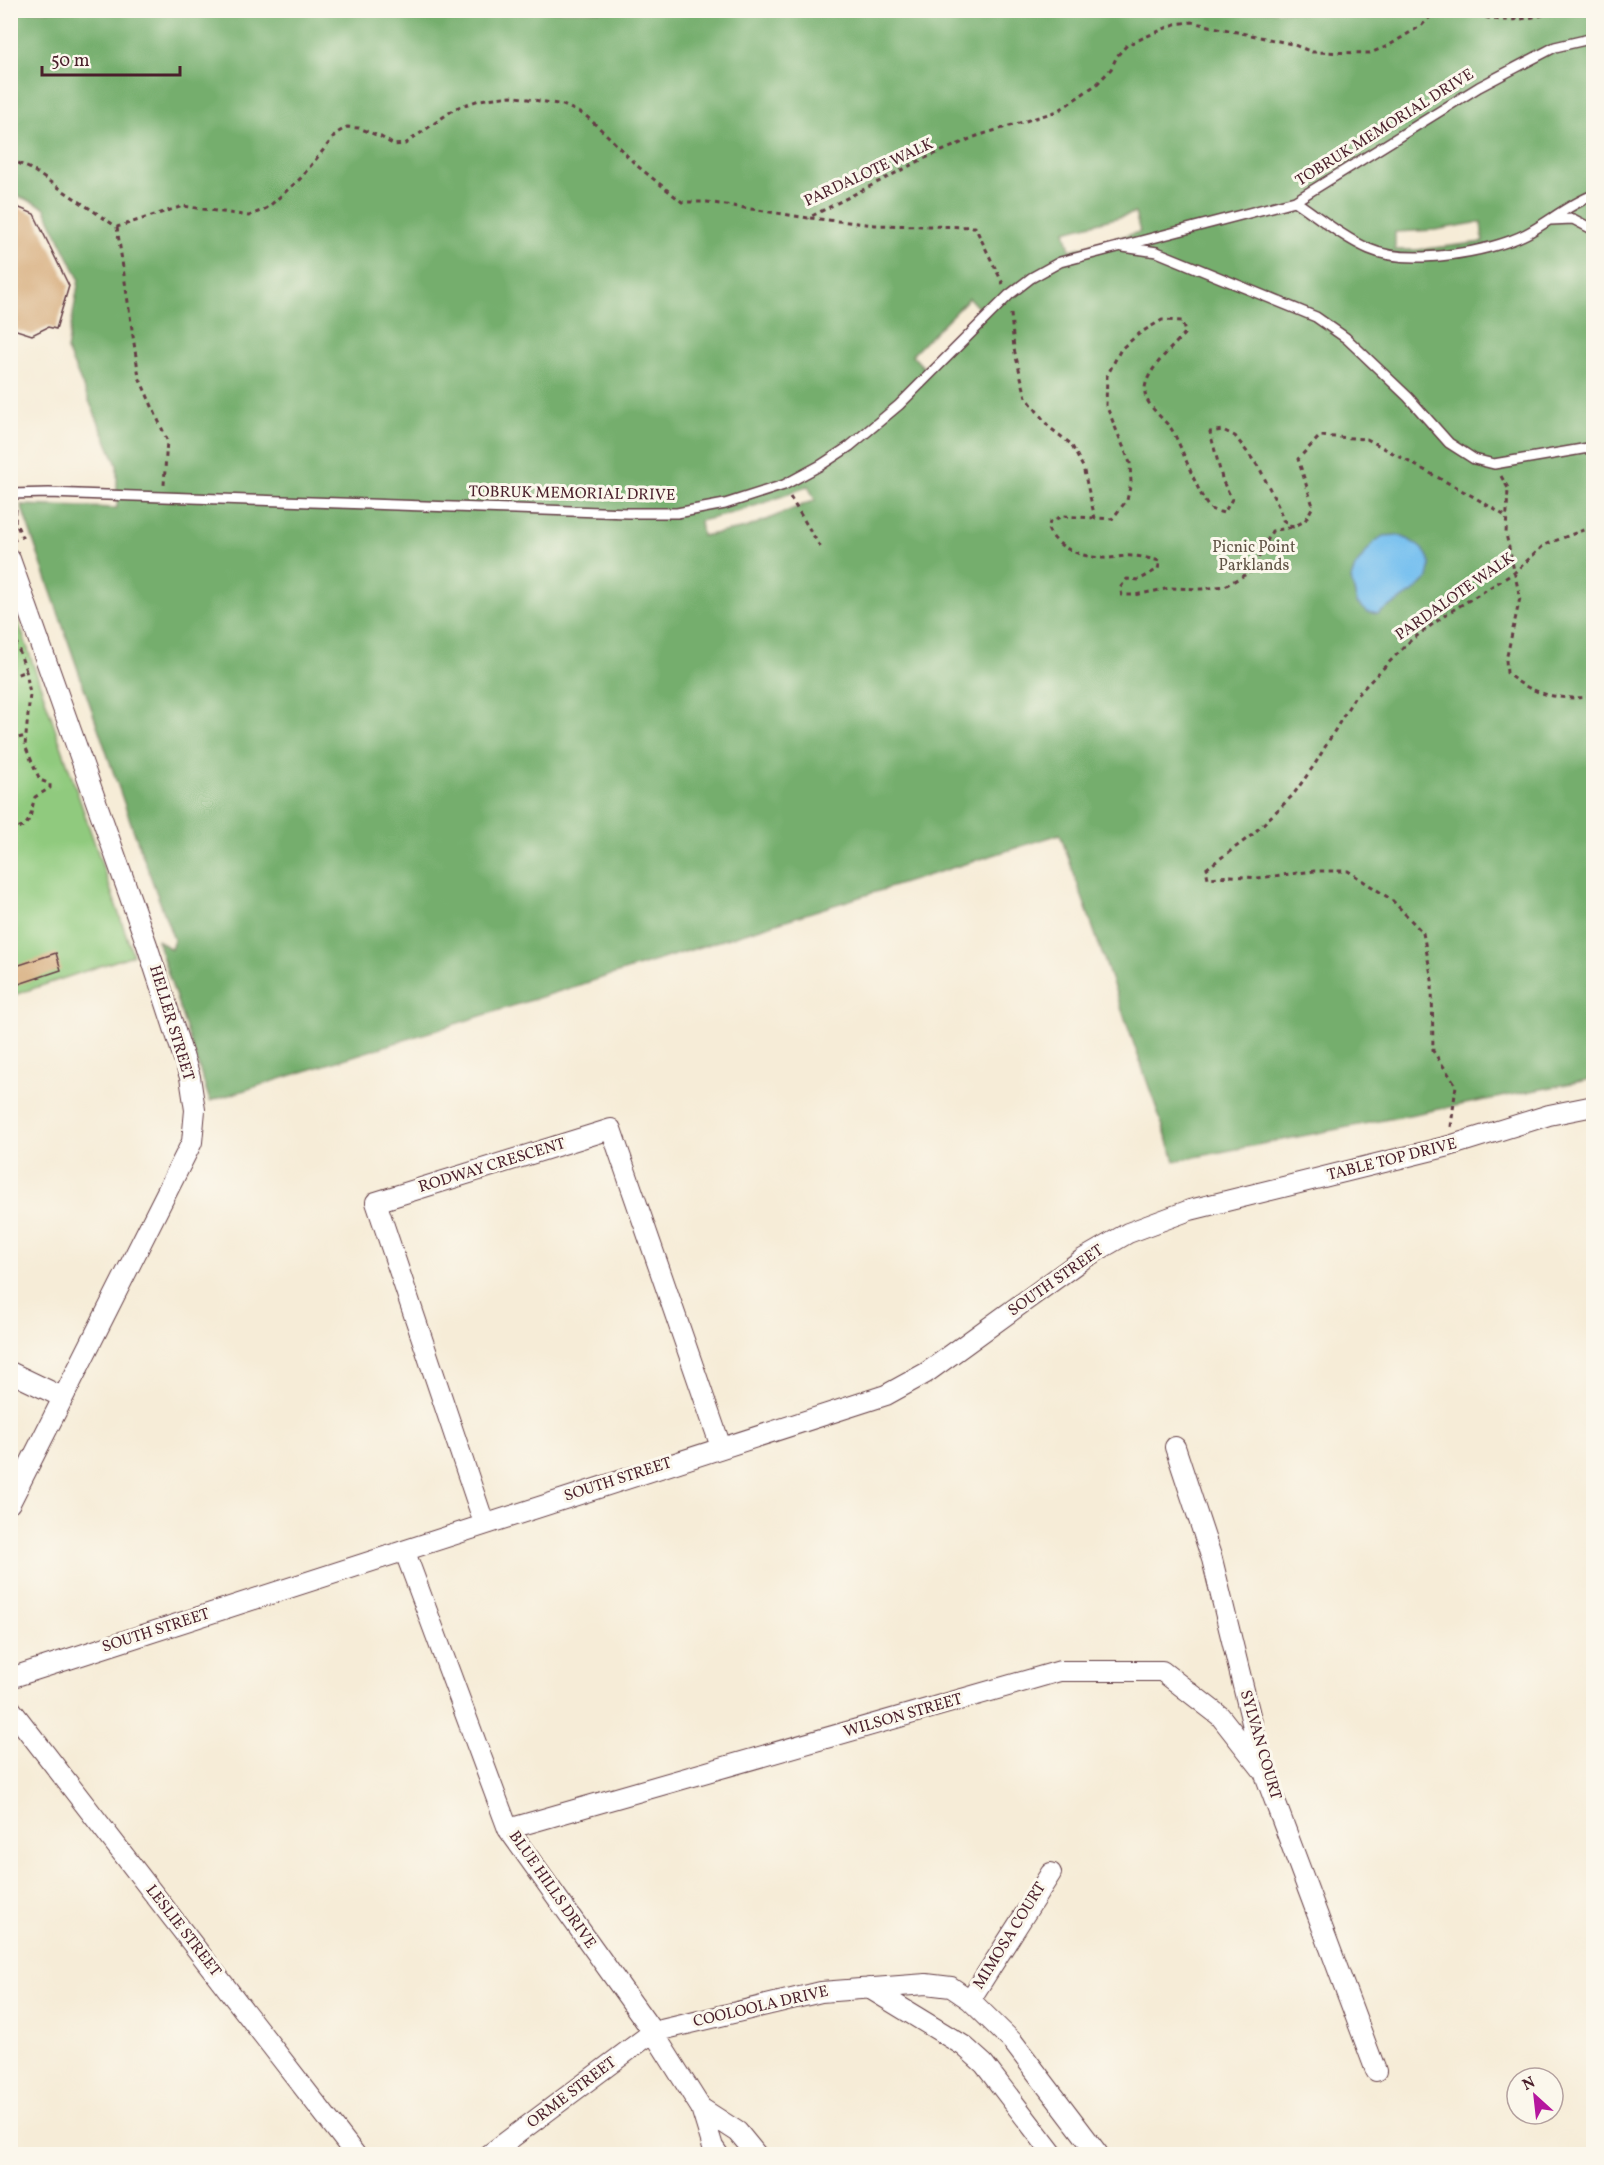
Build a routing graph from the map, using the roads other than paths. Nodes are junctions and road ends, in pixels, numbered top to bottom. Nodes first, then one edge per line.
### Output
1 (1593, 38) edge
2 (1593, 195) edge
3 (1296, 201) junction
4 (1550, 220) junction
5 (1593, 230) edge
6 (1117, 246) junction
7 (1593, 447) edge
8 (11, 494) edge
9 (10, 559) edge
10 (1593, 1106) edge
11 (1190, 1210) joint
12 (10, 1372) edge
13 (62, 1397) junction
14 (721, 1447) junction
15 (1176, 1447) dead end
16 (10, 1503) edge
17 (484, 1523) junction
18 (405, 1552) junction
19 (10, 1678) edge
20 (10, 1708) edge
21 (1264, 1772) junction
22 (508, 1829) junction
23 (1051, 1873) dead end
24 (869, 1988) junction
25 (970, 2000) junction
26 (654, 2032) junction
27 (1376, 2071) dead end
28 (701, 2108) junction
29 (356, 2154) edge
30 (490, 2154) edge
31 (718, 2154) edge
32 (756, 2154) edge
33 (1053, 2154) edge
34 (1098, 2154) edge

1 - 3 lane, TOBRUK MEMORIAL DRIVE
2 - 4 lane
3 - 4 lane
3 - 6 lane, TOBRUK MEMORIAL DRIVE
4 - 5 lane
6 - 7 lane, TOBRUK MEMORIAL DRIVE
6 - 8 lane, TOBRUK MEMORIAL DRIVE
9 - 13 street, HELLER STREET
10 - 11 street, TABLE TOP DRIVE
11 - 14 street, SOUTH STREET
12 - 13 street
13 - 16 street, HELLER STREET
14 - 17 street, SOUTH STREET
14 - 17 street, RODWAY CRESCENT
15 - 21 street, SYLVAN COURT
17 - 18 street, SOUTH STREET
18 - 19 street, SOUTH STREET
18 - 22 street, BLUE HILLS DRIVE
20 - 29 street, LESLIE STREET
21 - 22 street, WILSON STREET
21 - 27 street, SYLVAN COURT
22 - 26 street, BLUE HILLS DRIVE
23 - 25 street, MIMOSA COURT
24 - 25 street, COOLOOLA DRIVE
24 - 26 street, COOLOOLA DRIVE
24 - 33 street
25 - 34 street, COOLOOLA DRIVE
26 - 28 street, BLUE HILLS DRIVE
26 - 30 street, ORME STREET
28 - 31 street, BLUE HILLS DRIVE
28 - 32 street, BLUE HILLS DRIVE

